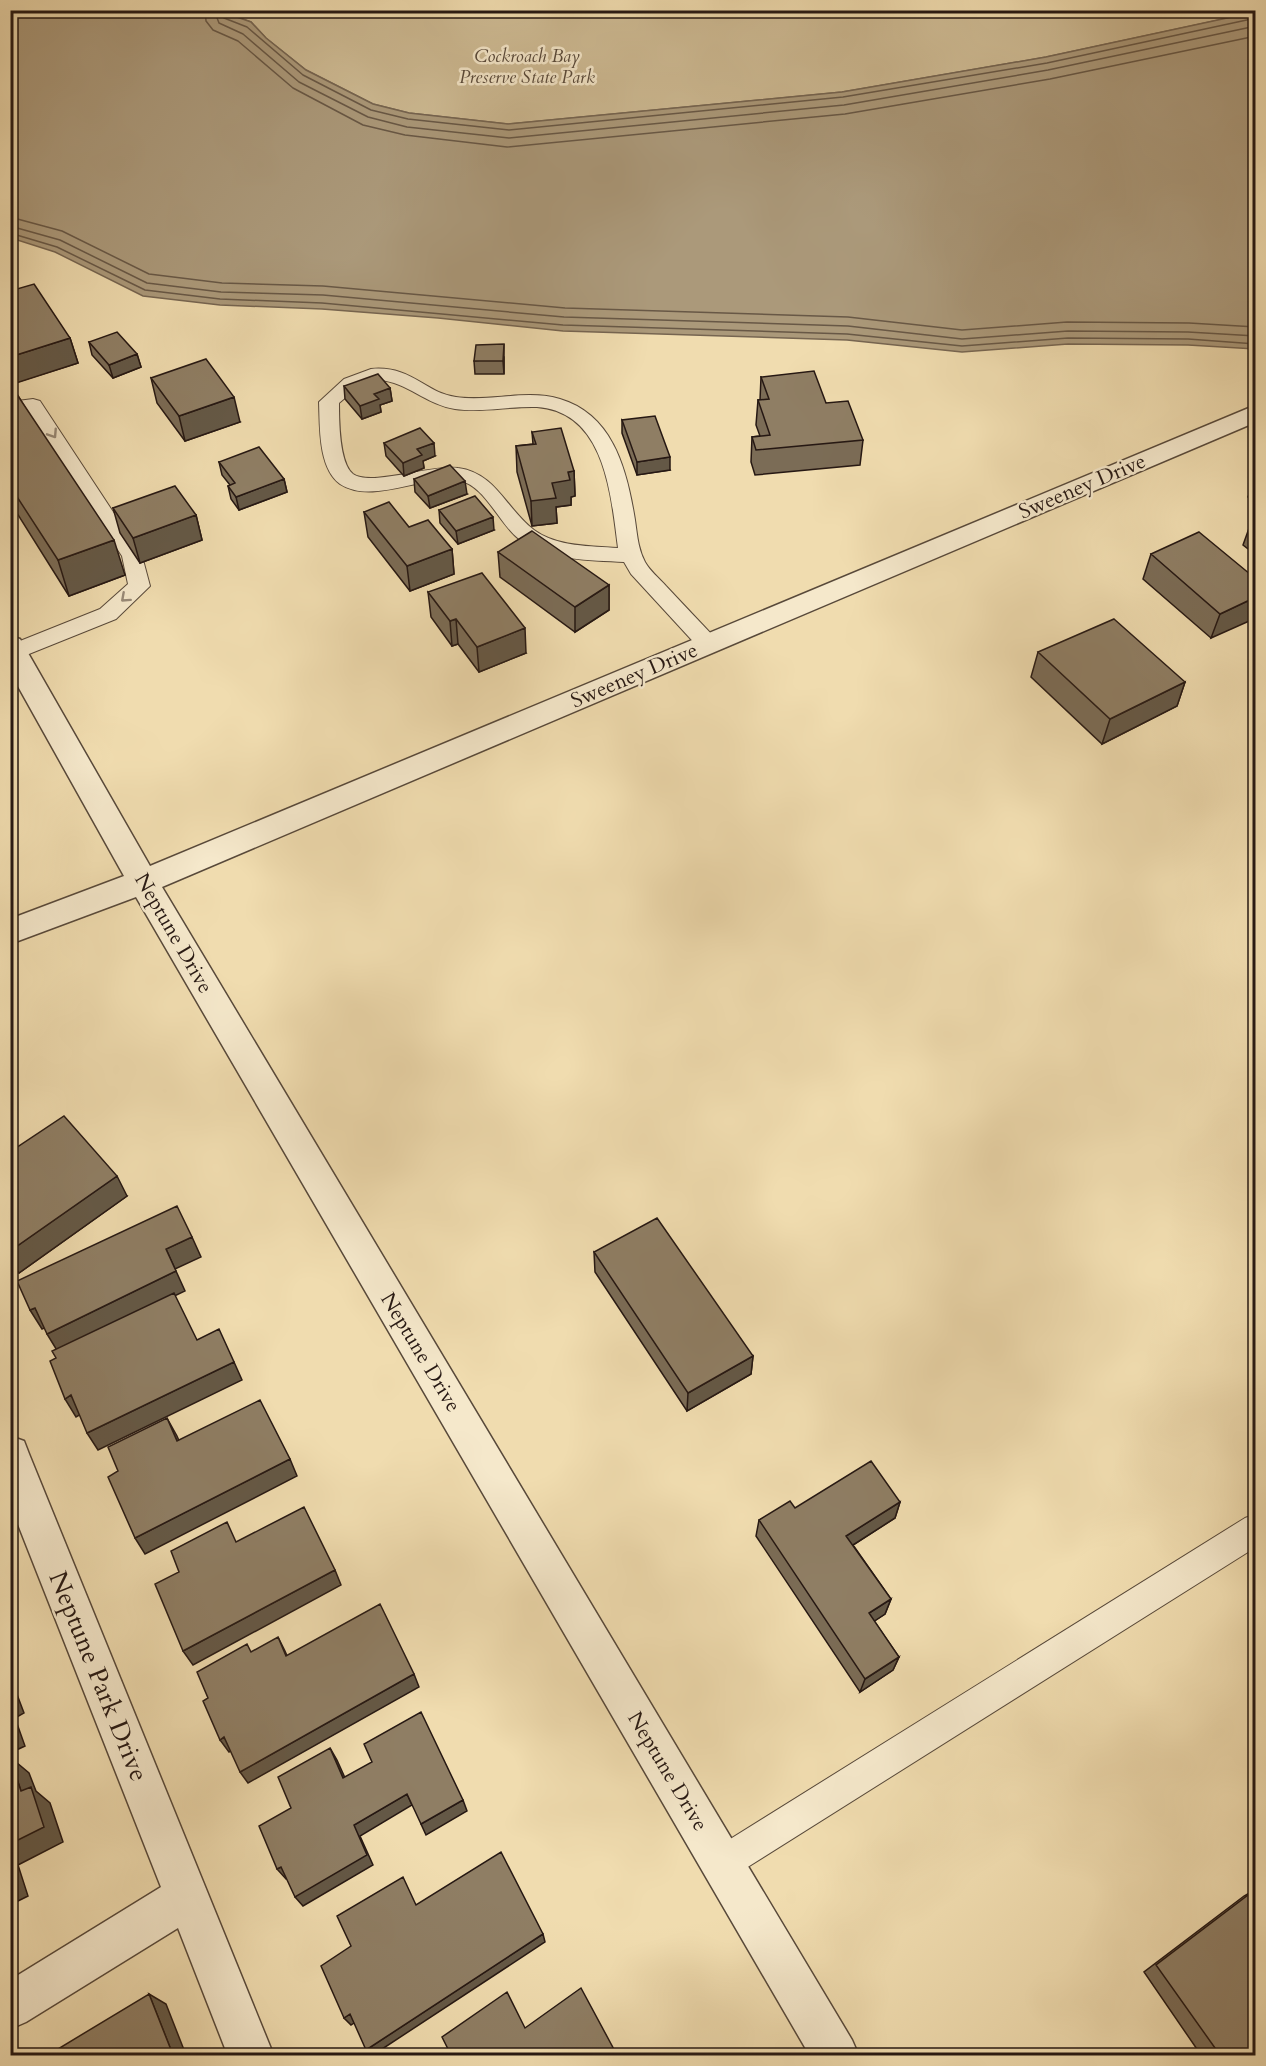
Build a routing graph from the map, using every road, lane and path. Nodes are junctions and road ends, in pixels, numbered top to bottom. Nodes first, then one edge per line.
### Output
1 (10, 408) edge
2 (1256, 413) edge
3 (632, 556) junction
4 (708, 644) junction
5 (12, 649) edge
6 (143, 882) junction
7 (10, 932) edge
8 (10, 1454) edge
9 (1256, 1529) edge
10 (723, 1863) junction
11 (187, 1897) junction
12 (10, 2006) edge
13 (251, 2055) edge
14 (836, 2055) edge

1 -> 5 lane
2 - 4 street, Sweeney Drive
3 - 3 lane
3 - 4 lane
4 - 6 street, Sweeney Drive
5 - 6 street, Neptune Drive
6 - 7 street, Sweeney Drive
6 - 10 street, Neptune Drive
8 - 11 street, Neptune Park Drive
9 - 10 lane
10 - 14 street, Neptune Drive
11 - 12 street
11 - 13 street, Neptune Park Drive

